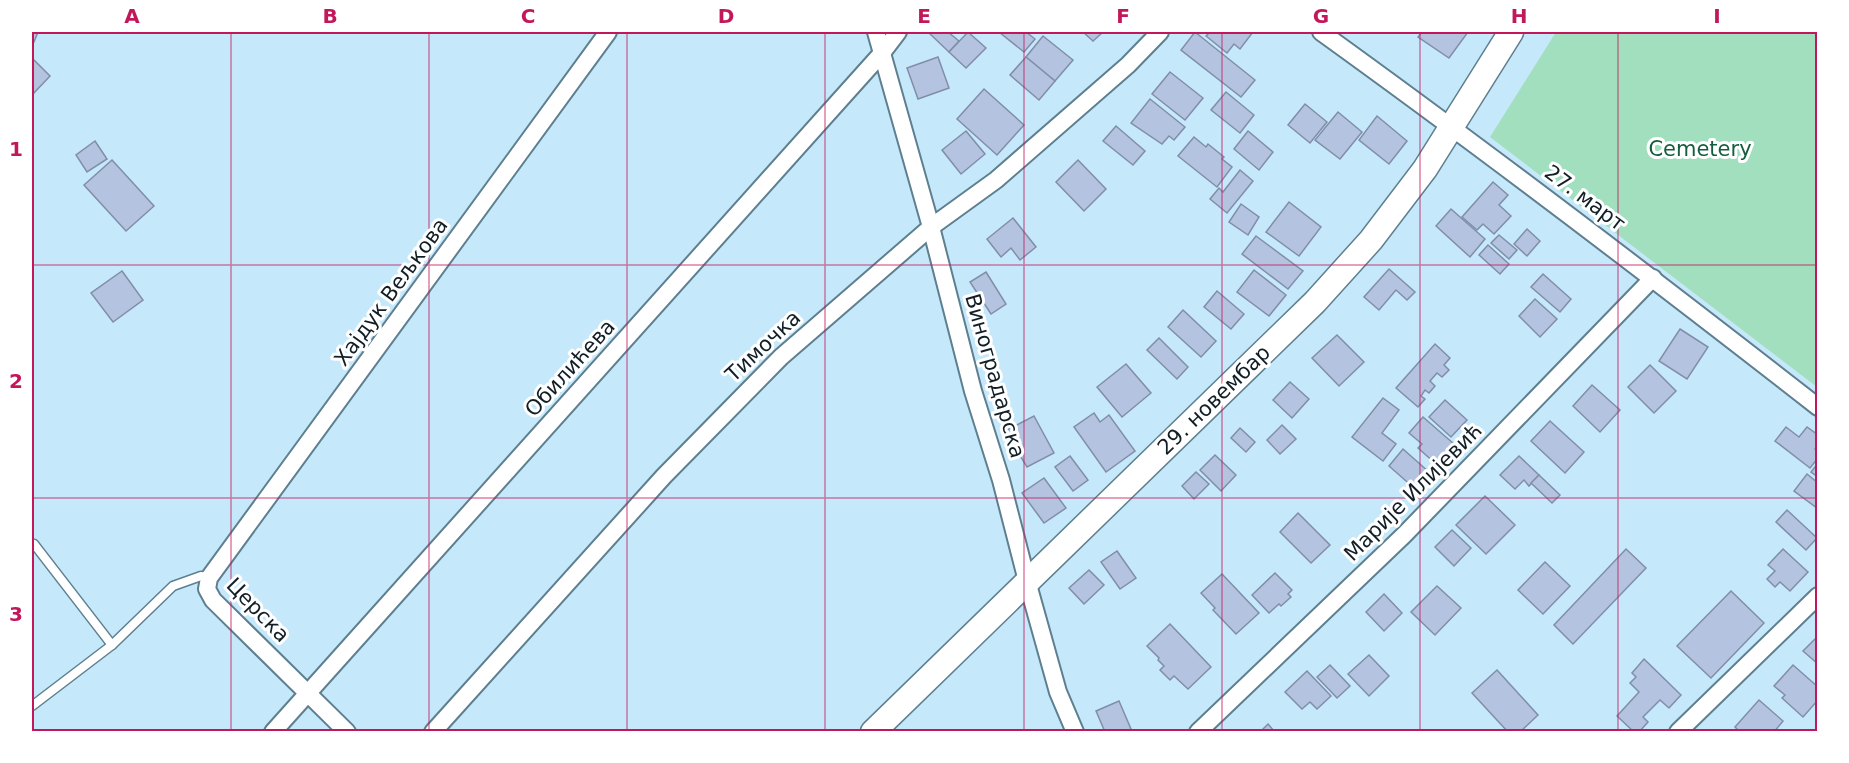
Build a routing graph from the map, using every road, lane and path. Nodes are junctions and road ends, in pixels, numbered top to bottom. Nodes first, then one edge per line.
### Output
1 (608, 32) edge
2 (876, 32) edge
3 (898, 32) edge
4 (1160, 32) edge
5 (1321, 32) edge
6 (1511, 32) edge
7 (882, 53) junction
8 (1451, 126) junction
9 (932, 227) junction
10 (1653, 278) junction
11 (1818, 407) edge
12 (34, 544) dead end
13 (209, 578) junction
14 (1027, 581) junction
15 (1818, 596) edge
16 (112, 645) junction
17 (309, 693) junction
18 (32, 706) edge
19 (273, 732) edge
20 (347, 732) edge
21 (433, 732) edge
22 (873, 732) edge
23 (1075, 732) edge
24 (1198, 732) edge
25 (1678, 732) edge

1 - 13 street, Хајдук Вељкова
2 - 7 street, Виноградарска
3 - 7 street, Обилићева
4 - 9 street, Тимочка
5 - 8 street, 27. март
6 - 8 main road, 29. новембар
7 - 9 street, Виноградарска
7 - 17 street, Обилићева
8 - 10 street, 27. март
8 - 14 main road, 29. новембар
9 - 14 street, Виноградарска
9 - 21 street, Тимочка
10 - 11 street, 27. март
10 - 24 street, Марије Илијевић
12 - 16 lane
13 - 16 lane, Церска
13 - 17 street, Церска
14 - 22 main road, 29. новембар
14 - 23 street, Виноградарска
15 - 25 street
16 - 18 lane, Церска
17 - 19 street, Обилићева
17 - 20 street, Церска

